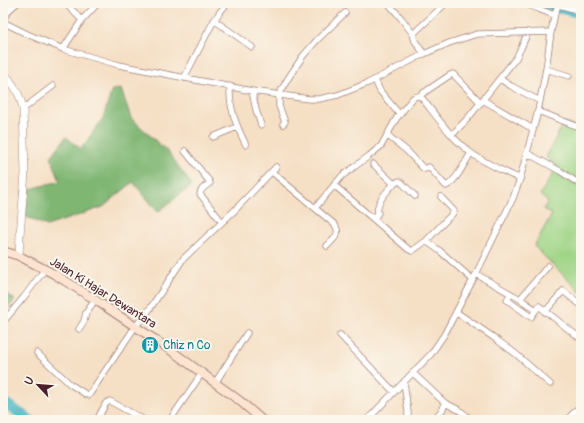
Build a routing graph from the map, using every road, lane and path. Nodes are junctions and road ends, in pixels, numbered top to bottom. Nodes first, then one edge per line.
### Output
1 (17, 3) edge
2 (65, 3) edge
3 (98, 3) edge
4 (228, 3) edge
5 (388, 3) edge
6 (446, 3) edge
7 (523, 3) edge
8 (556, 7) edge
9 (581, 11) edge
10 (345, 13) dead end
11 (82, 20) junction
12 (214, 20) junction
13 (3, 21) edge
14 (551, 32) junction
15 (527, 33) junction
16 (413, 34) junction
17 (252, 47) dead end
18 (63, 49) junction
19 (424, 54) junction
20 (546, 69) junction
21 (3, 71) edge
22 (569, 76) dead end
23 (184, 78) junction
24 (500, 79) junction
25 (375, 80) junction
26 (53, 86) dead end
27 (230, 86) junction
28 (252, 91) junction
29 (279, 95) junction
30 (419, 96) junction
31 (482, 102) junction
32 (540, 102) junction
33 (23, 109) junction
34 (538, 111) junction
35 (400, 115) junction
36 (283, 124) dead end
37 (261, 125) dead end
38 (237, 127) junction
39 (581, 128) edge
40 (533, 129) junction
41 (387, 135) junction
42 (452, 135) junction
43 (213, 137) dead end
44 (246, 145) dead end
45 (185, 151) dead end
46 (471, 153) junction
47 (527, 153) junction
48 (373, 164) dead end
49 (276, 167) dead end
50 (272, 172) junction
51 (520, 179) junction
52 (394, 184) junction
53 (581, 184) edge
54 (334, 185) junction
55 (415, 196) dead end
56 (441, 196) dead end
57 (315, 208) junction
58 (374, 219) junction
59 (222, 222) junction
60 (426, 240) junction
61 (327, 246) dead end
62 (3, 251) edge
63 (19, 256) junction
64 (548, 266) dead end
65 (45, 269) junction
66 (476, 274) junction
67 (473, 280) junction
68 (511, 294) junction
69 (520, 299) junction
70 (95, 300) junction
71 (581, 305) edge
72 (536, 310) junction
73 (456, 312) junction
74 (545, 312) junction
75 (3, 322) edge
76 (135, 327) junction
77 (79, 329) dead end
78 (246, 333) dead end
79 (340, 335) dead end
80 (581, 339) edge
81 (37, 353) dead end
82 (202, 373) junction
83 (413, 373) junction
84 (404, 382) junction
85 (215, 383) junction
86 (550, 384) dead end
87 (394, 392) junction
88 (445, 402) junction
89 (581, 405) edge
90 (97, 420) edge
91 (144, 420) edge
92 (170, 420) edge
93 (262, 420) edge
94 (367, 420) edge
95 (408, 420) edge
96 (433, 420) edge
97 (472, 420) edge
98 (567, 420) edge

1 - 13 street
2 - 11 street
3 - 11 street
4 - 12 street
5 - 16 street
6 - 16 street
7 - 8 street
8 - 9 street
8 - 14 street
10 - 29 street
11 - 18 street
12 - 17 street
12 - 23 street
13 - 18 street
14 - 15 street
14 - 20 street
15 - 19 street
15 - 24 street
16 - 19 street
18 - 23 street
19 - 25 street
20 - 22 street
20 - 32 street
21 - 33 street
23 - 27 street
24 - 31 street
24 - 32 street
25 - 29 street
25 - 35 street
26 - 33 street
27 - 28 street
27 - 38 street
28 - 29 street
28 - 37 street
29 - 36 street
30 - 31 street
30 - 35 street
30 - 42 street
31 - 40 street
31 - 42 street
32 - 34 street
33 - 63 street
34 - 39 street
34 - 40 street
35 - 41 street
38 - 43 street
38 - 44 street
40 - 47 street
41 - 46 street
41 - 54 street
42 - 46 street
45 - 59 street
46 - 51 street
47 - 51 street
47 - 53 street
48 - 52 street
49 - 50 street
50 - 57 street
50 - 59 street
51 - 66 street
52 - 55 street
52 - 58 street
54 - 57 street
54 - 58 street
56 - 60 street
57 - 61 street
58 - 60 street
59 - 76 street
60 - 67 street
62 - 63 main road, Jalan Ki Hajar Dewantara
63 - 65 main road, Jalan Ki Hajar Dewantara
64 - 69 street
65 - 70 main road, Jalan Ki Hajar Dewantara
65 - 75 street
66 - 67 street
66 - 68 street
67 - 73 street
68 - 69 street
68 - 72 street
69 - 72 street
70 - 76 main road, Jalan Ki Hajar Dewantara
70 - 77 street
71 - 74 street
72 - 74 street
73 - 83 street
73 - 86 street
74 - 80 street
76 - 81 street
76 - 82 main road, Jalan Ki Hajar Dewantara
78 - 85 street
79 - 87 street
82 - 85 main road, Jalan Ki Hajar Dewantara
82 - 92 street
83 - 84 street
83 - 88 street
84 - 87 street
84 - 95 street
85 - 93 main road, Jalan Ki Hajar Dewantara
87 - 94 street
88 - 96 street
88 - 97 street
89 - 98 street
90 - 91 street

